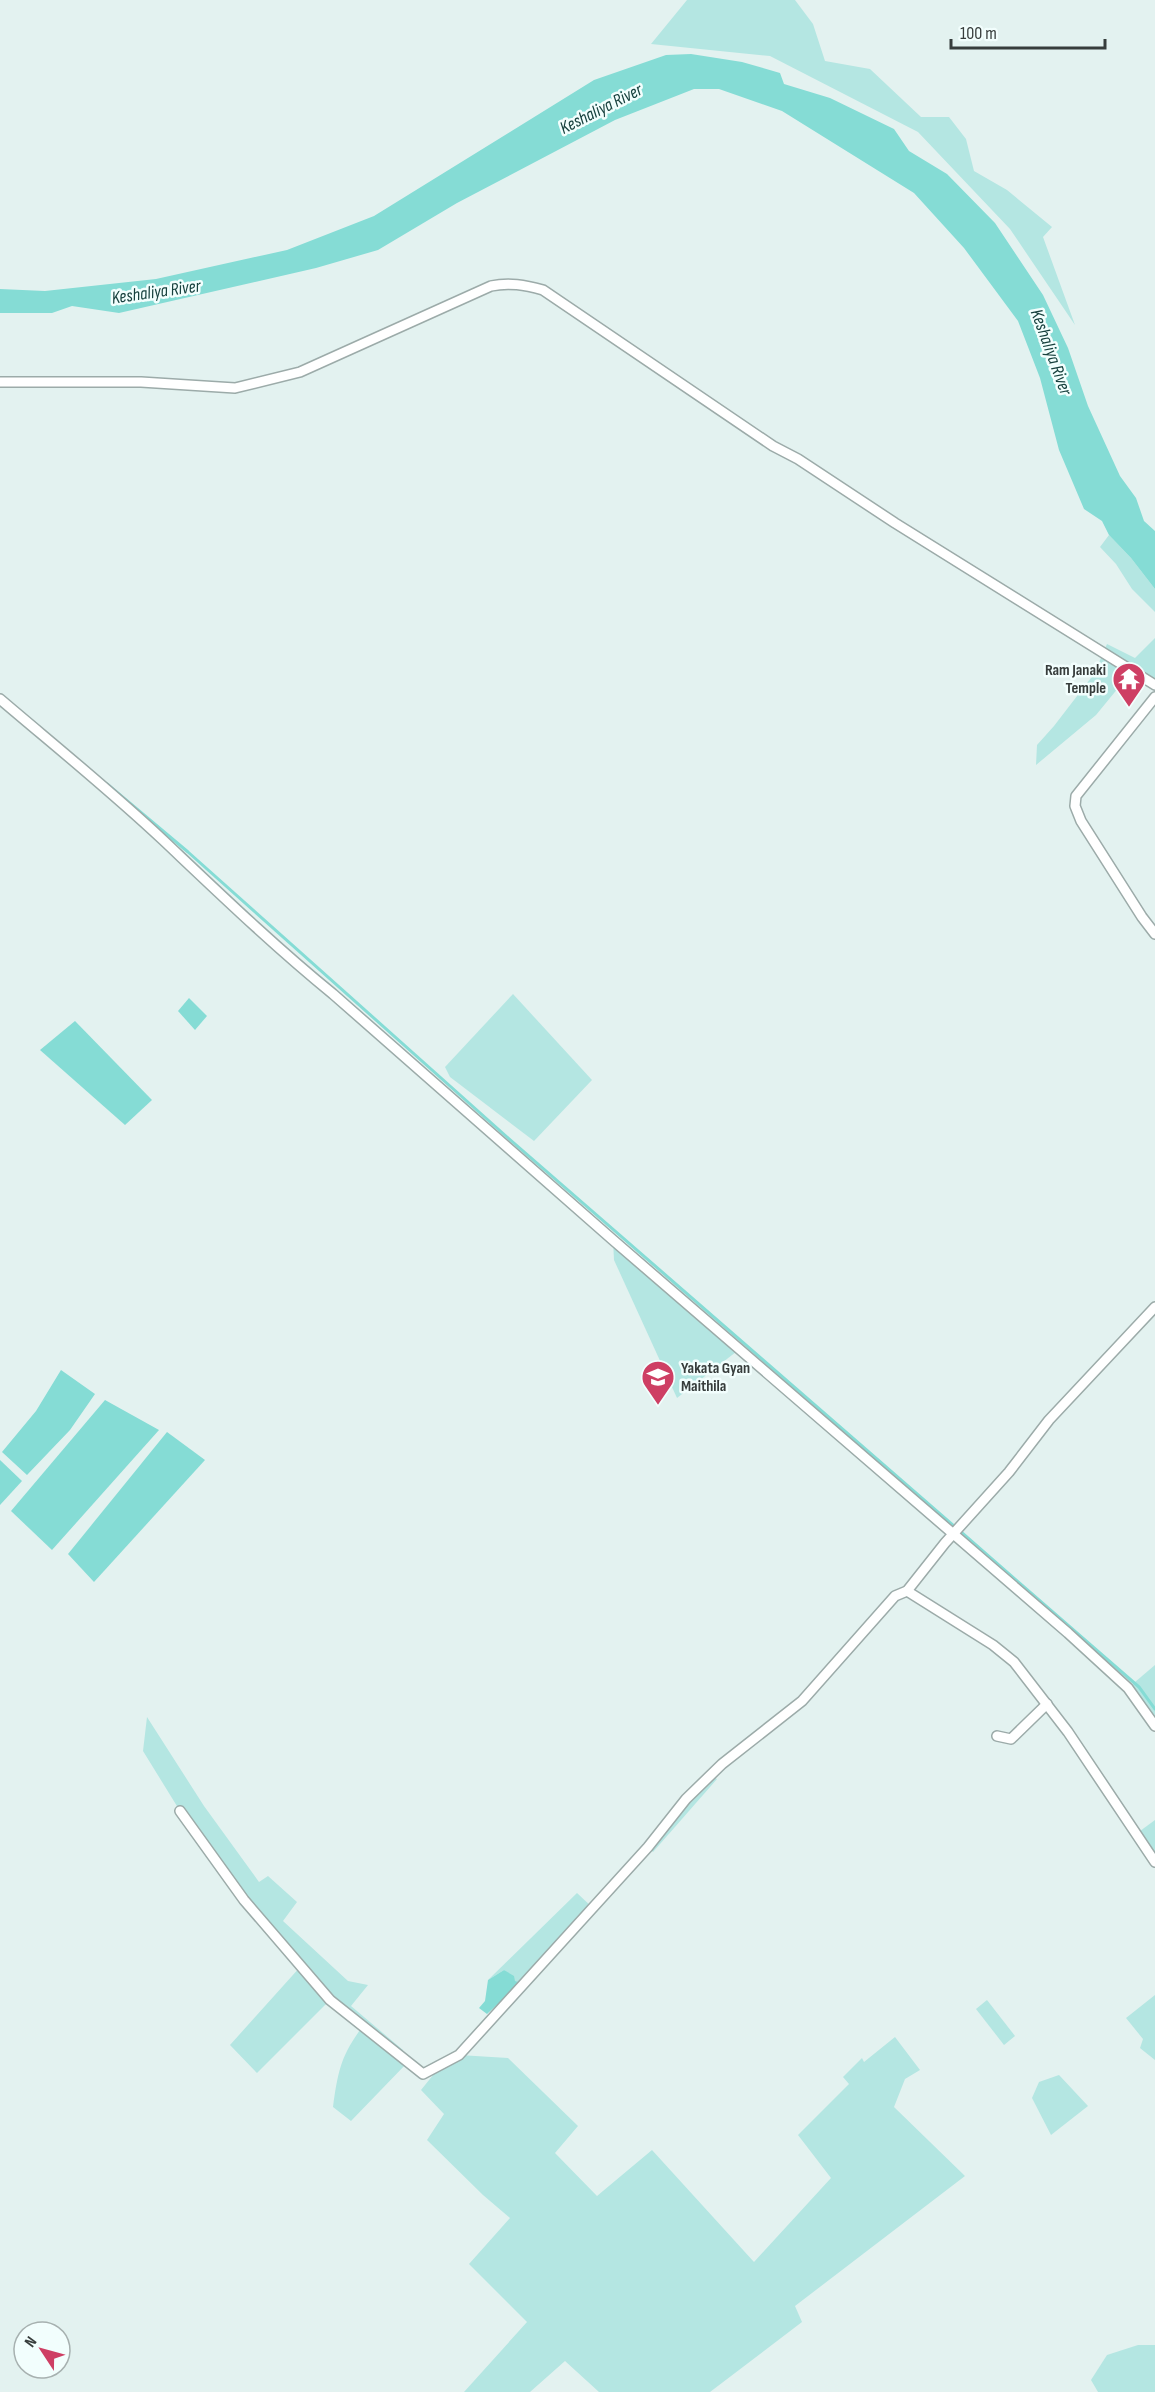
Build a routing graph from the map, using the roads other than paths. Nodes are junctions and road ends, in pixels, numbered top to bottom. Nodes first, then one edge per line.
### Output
1 (0, 382) edge
2 (1155, 685) edge
3 (1155, 697) edge
4 (0, 699) edge
5 (1155, 934) edge
6 (1155, 1306) edge
7 (954, 1535) junction
8 (907, 1591) junction
9 (1047, 1704) junction
10 (1155, 1726) edge
11 (997, 1736) dead end
12 (180, 1811) dead end
13 (1155, 1862) edge

1 - 2 street
3 - 5 street
4 - 7 street
6 - 7 street
7 - 8 street
7 - 10 street
8 - 9 street
8 - 12 street
9 - 11 street
9 - 13 street

